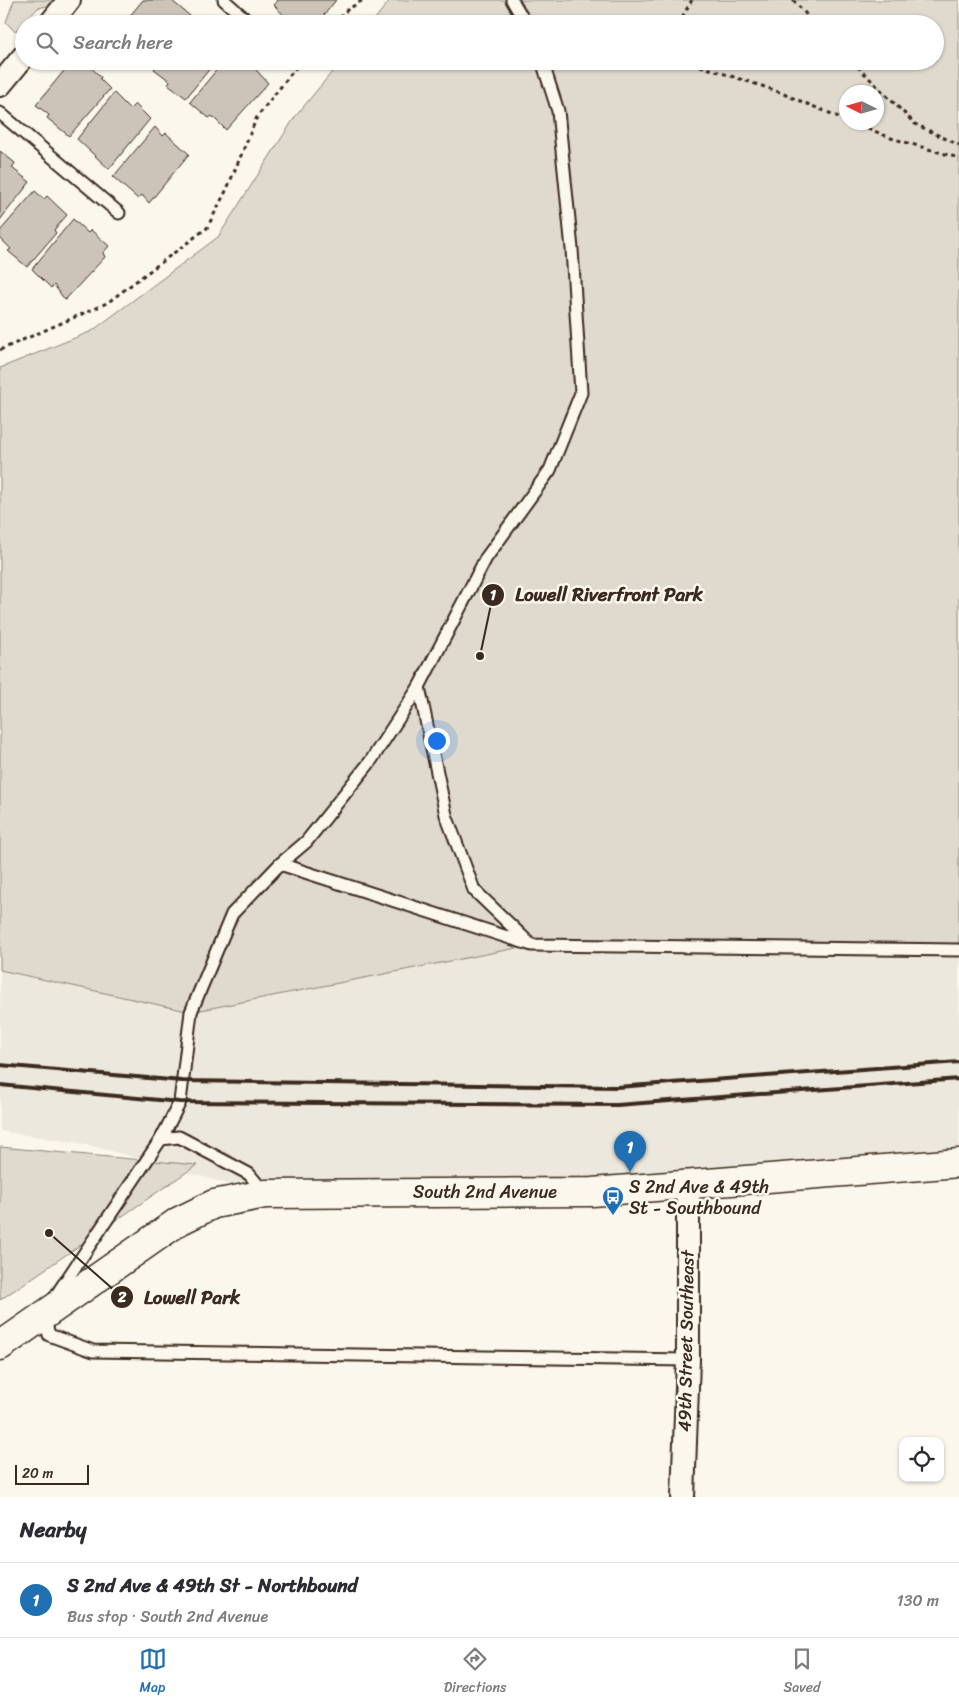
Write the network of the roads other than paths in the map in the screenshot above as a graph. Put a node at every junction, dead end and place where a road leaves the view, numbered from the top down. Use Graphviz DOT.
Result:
graph roads {
  1 [pos="69,0"];
  2 [pos="224,0"];
  3 [pos="512,0"];
  4 [pos="57,15"];
  5 [pos="241,15"];
  6 [pos="521,15"];
  7 [pos="15,66"];
  8 [pos="545,70"];
  9 [pos="0,84"];
  10 [pos="0,113"];
  11 [pos="119,213"];
  12 [pos="419,687"];
  13 [pos="280,864"];
  14 [pos="532,945"];
  15 [pos="959,950"];
  16 [pos="162,1139"];
  17 [pos="959,1163"];
  18 [pos="688,1185"];
  19 [pos="265,1194"];
  20 [pos="43,1315"];
  21 [pos="0,1346"];
  22 [pos="688,1360"];
  23 [pos="683,1497"];
  1 -- 4 [label="street"];
  2 -- 5 [label="lane"];
  3 -- 6 [label="lane"];
  7 -- 9 [label="street"];
  8 -- 12 [label="lane"];
  10 -- 11 [label="lane"];
  12 -- 13 [label="lane"];
  12 -- 14 [label="lane"];
  13 -- 14 [label="lane"];
  13 -- 16 [label="lane"];
  14 -- 15 [label="lane"];
  16 -- 19 [label="lane"];
  16 -- 20 [label="lane"];
  17 -- 18 [label="street, South 2nd Avenue"];
  18 -- 19 [label="street, South 2nd Avenue"];
  18 -- 22 [label="street, 49th Street Southeast"];
  19 -- 20 [label="street, South 2nd Avenue"];
  20 -- 21 [label="street, South 2nd Avenue"];
  20 -- 22 [label="lane"];
  22 -- 23 [label="street, 49th Street Southeast"];
}
